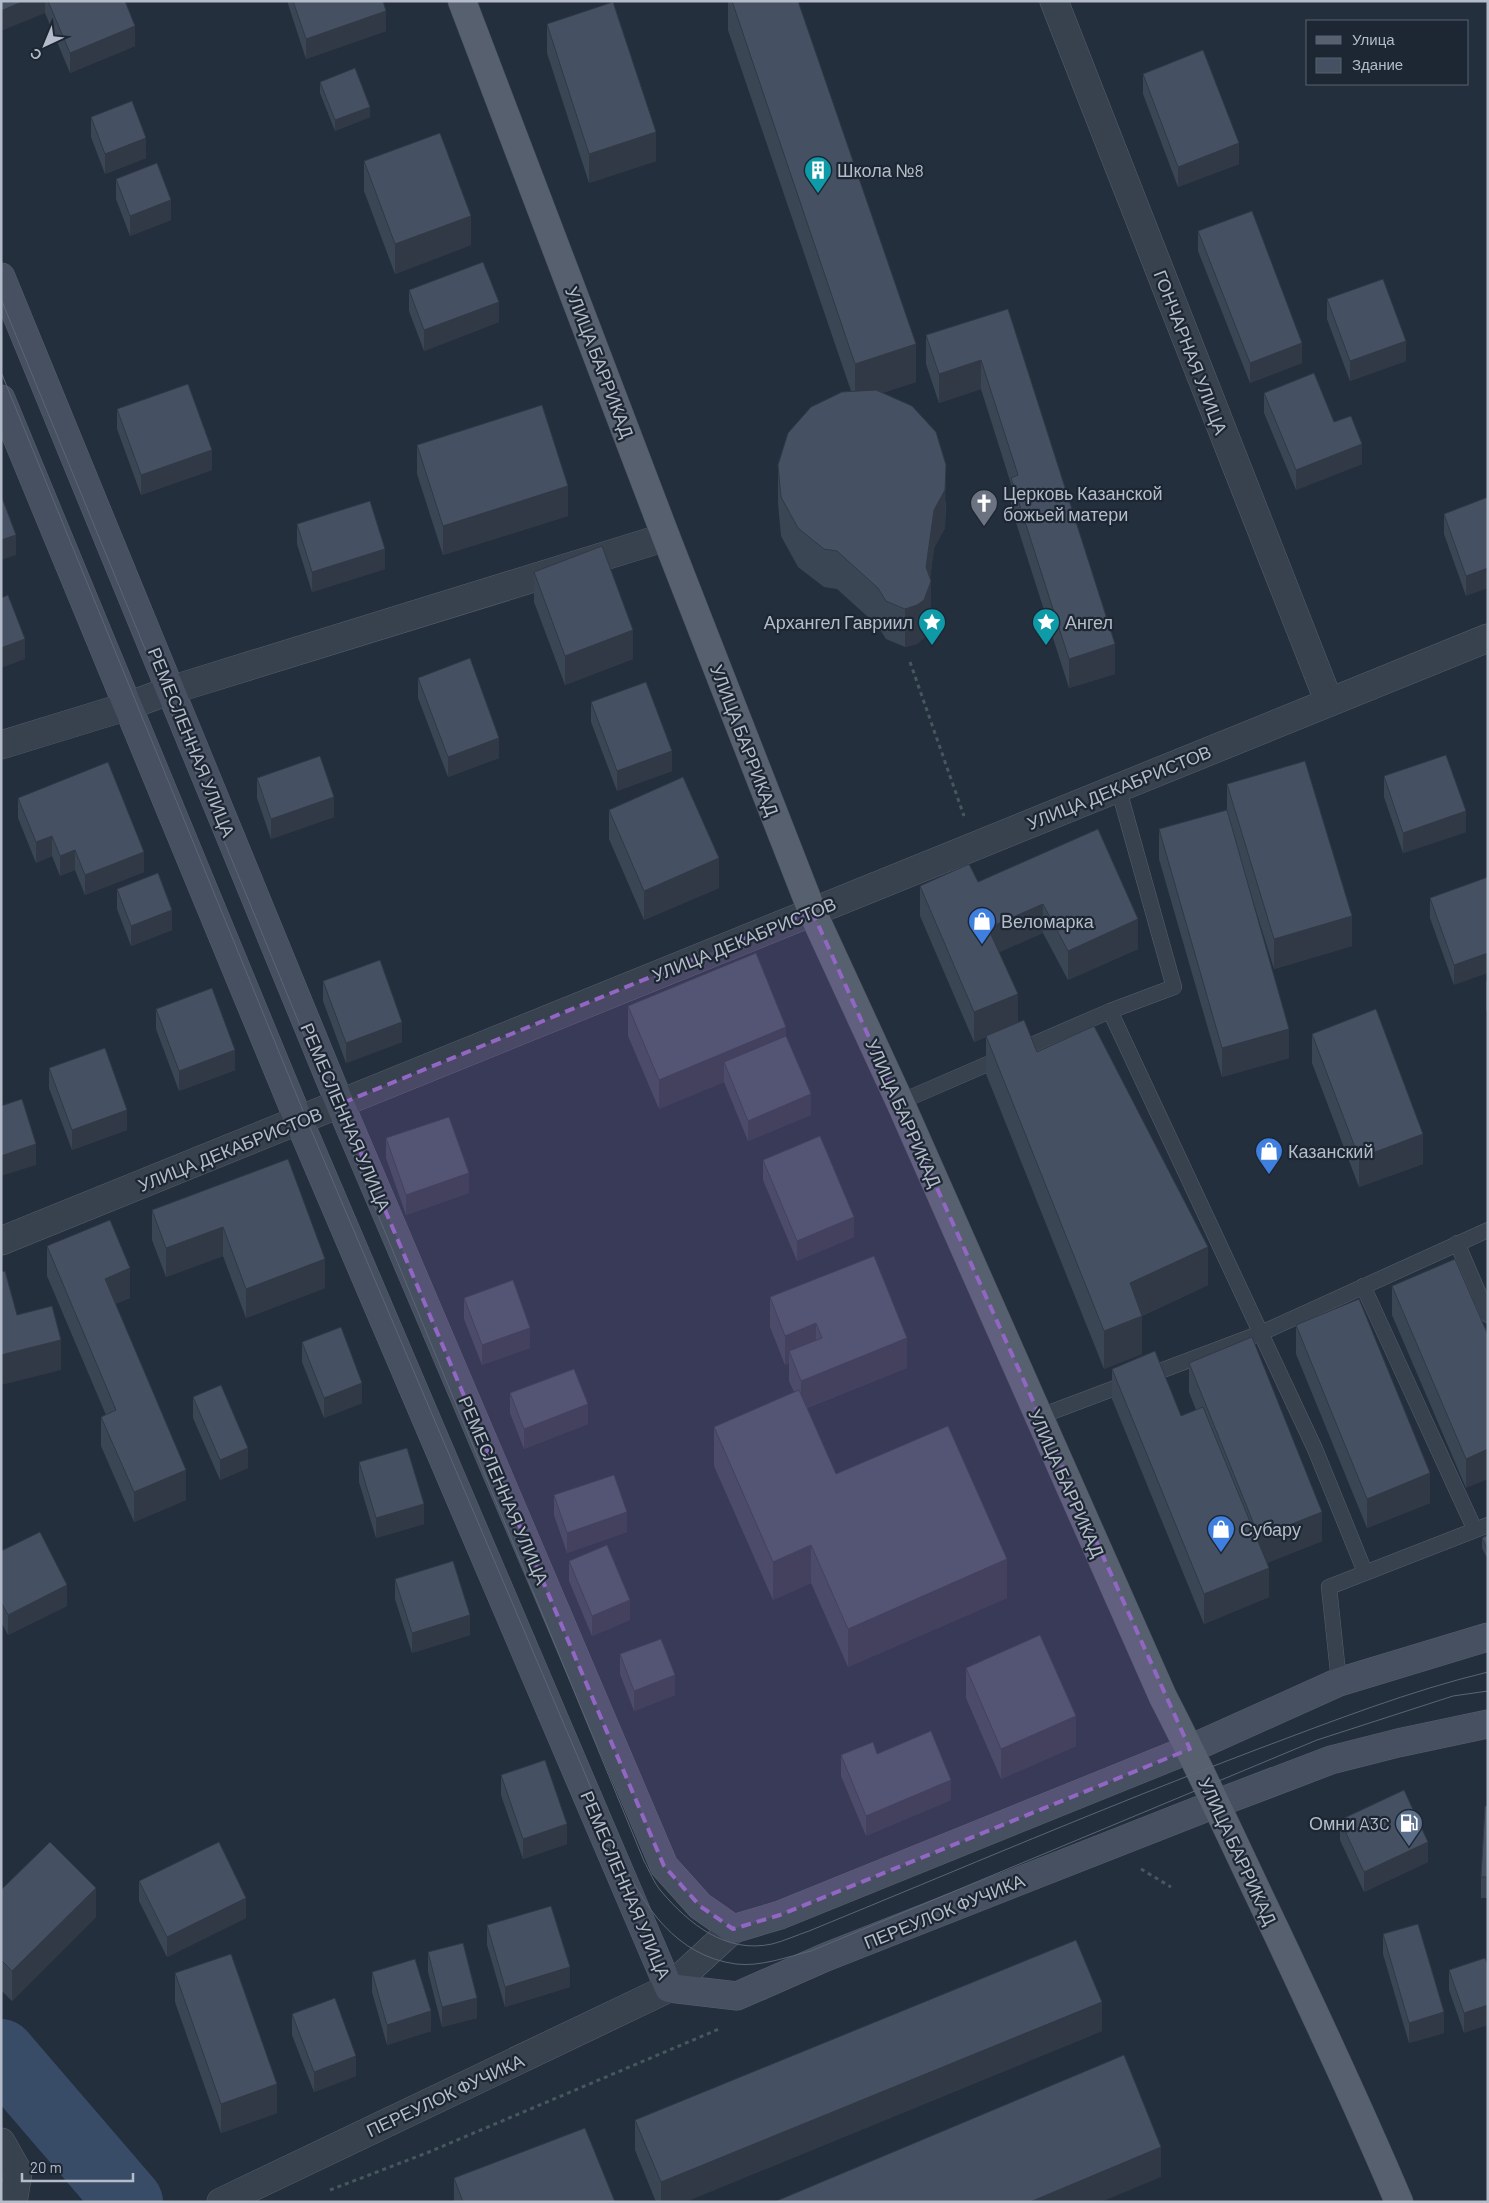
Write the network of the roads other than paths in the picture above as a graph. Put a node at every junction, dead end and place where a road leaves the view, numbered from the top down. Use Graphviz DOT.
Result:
graph roads {
  1 [pos="462,1"];
  2 [pos="1054,1"];
  3 [pos="1,276"];
  4 [pos="1,399"];
  5 [pos="666,537"];
  6 [pos="1488,638"];
  7 [pos="171,690"];
  8 [pos="1329,702"];
  9 [pos="128,706"];
  10 [pos="1,745"];
  11 [pos="1118,787"];
  12 [pos="812,911"];
  13 [pos="1110,1011"];
  14 [pos="900,1102"];
  15 [pos="340,1104"];
  16 [pos="299,1121"];
  17 [pos="1488,1230"];
  18 [pos="1,1241"];
  19 [pos="1457,1243"];
  20 [pos="1362,1286"];
  21 [pos="1488,1315"];
  22 [pos="1261,1332"];
  23 [pos="1038,1417"];
  24 [pos="1481,1528"];
  25 [pos="1365,1572"];
  26 [pos="1488,1637"];
  27 [pos="1339,1682"];
  28 [pos="1488,1724"];
  29 [pos="1190,1749"];
  30 [pos="1215,1804"];
  31 [pos="733,1929"];
  32 [pos="670,1988"];
  33 [pos="1,2142"];
  34 [pos="1393,2200"];
  35 [pos="14,2202"];
  36 [pos="221,2202"];
  1 -- 5 [label="main road, УЛИЦА БАРРИКАД"];
  2 -- 8 [label="street, ГОНЧАРНАЯ УЛИЦА"];
  3 -- 7 [label="street, РЕМЕСЛЕННАЯ УЛИЦА"];
  4 -- 9 [label="street, РЕМЕСЛЕННАЯ УЛИЦА"];
  5 -- 7 [label="street"];
  5 -- 12 [label="main road, УЛИЦА БАРРИКАД"];
  6 -- 8 [label="street, УЛИЦА ДЕКАБРИСТОВ"];
  7 -- 9 [label="street"];
  7 -- 15 [label="street, РЕМЕСЛЕННАЯ УЛИЦА"];
  8 -- 11 [label="street, УЛИЦА ДЕКАБРИСТОВ"];
  9 -- 10 [label="street"];
  9 -- 16 [label="street, РЕМЕСЛЕННАЯ УЛИЦА"];
  11 -- 12 [label="street, УЛИЦА ДЕКАБРИСТОВ"];
  11 -- 13 [label="lane"];
  12 -- 14 [label="main road, УЛИЦА БАРРИКАД"];
  12 -- 15 [label="street, УЛИЦА ДЕКАБРИСТОВ"];
  13 -- 14 [label="lane"];
  13 -- 22 [label="lane"];
  14 -- 23 [label="main road, УЛИЦА БАРРИКАД"];
  15 -- 16 [label="street, УЛИЦА ДЕКАБРИСТОВ"];
  15 -- 31 [label="street, РЕМЕСЛЕННАЯ УЛИЦА"];
  16 -- 18 [label="street, УЛИЦА ДЕКАБРИСТОВ"];
  16 -- 32 [label="street, РЕМЕСЛЕННАЯ УЛИЦА"];
  17 -- 19 [label="lane"];
  19 -- 20 [label="lane"];
  19 -- 21 [label="lane"];
  20 -- 22 [label="lane"];
  20 -- 24 [label="lane"];
  22 -- 23 [label="lane"];
  22 -- 25 [label="lane"];
  23 -- 29 [label="main road, УЛИЦА БАРРИКАД"];
  24 -- 25 [label="lane"];
  25 -- 27 [label="lane"];
  26 -- 27 [label="street, ПЕРЕУЛОК ФУЧИКА"];
  27 -- 29 [label="street, ПЕРЕУЛОК ФУЧИКА"];
  28 -- 30 [label="street, ПЕРЕУЛОК ФУЧИКА"];
  29 -- 30 [label="main road, УЛИЦА БАРРИКАД"];
  29 -- 31 [label="street, ПЕРЕУЛОК ФУЧИКА"];
  30 -- 32 [label="street, ПЕРЕУЛОК ФУЧИКА"];
  30 -- 34 [label="main road, УЛИЦА БАРРИКАД"];
  31 -- 32 [label="street, ПЕРЕУЛОК ФУЧИКА"];
  32 -- 36 [label="street, ПЕРЕУЛОК ФУЧИКА"];
  33 -- 35 [label="street"];
}
